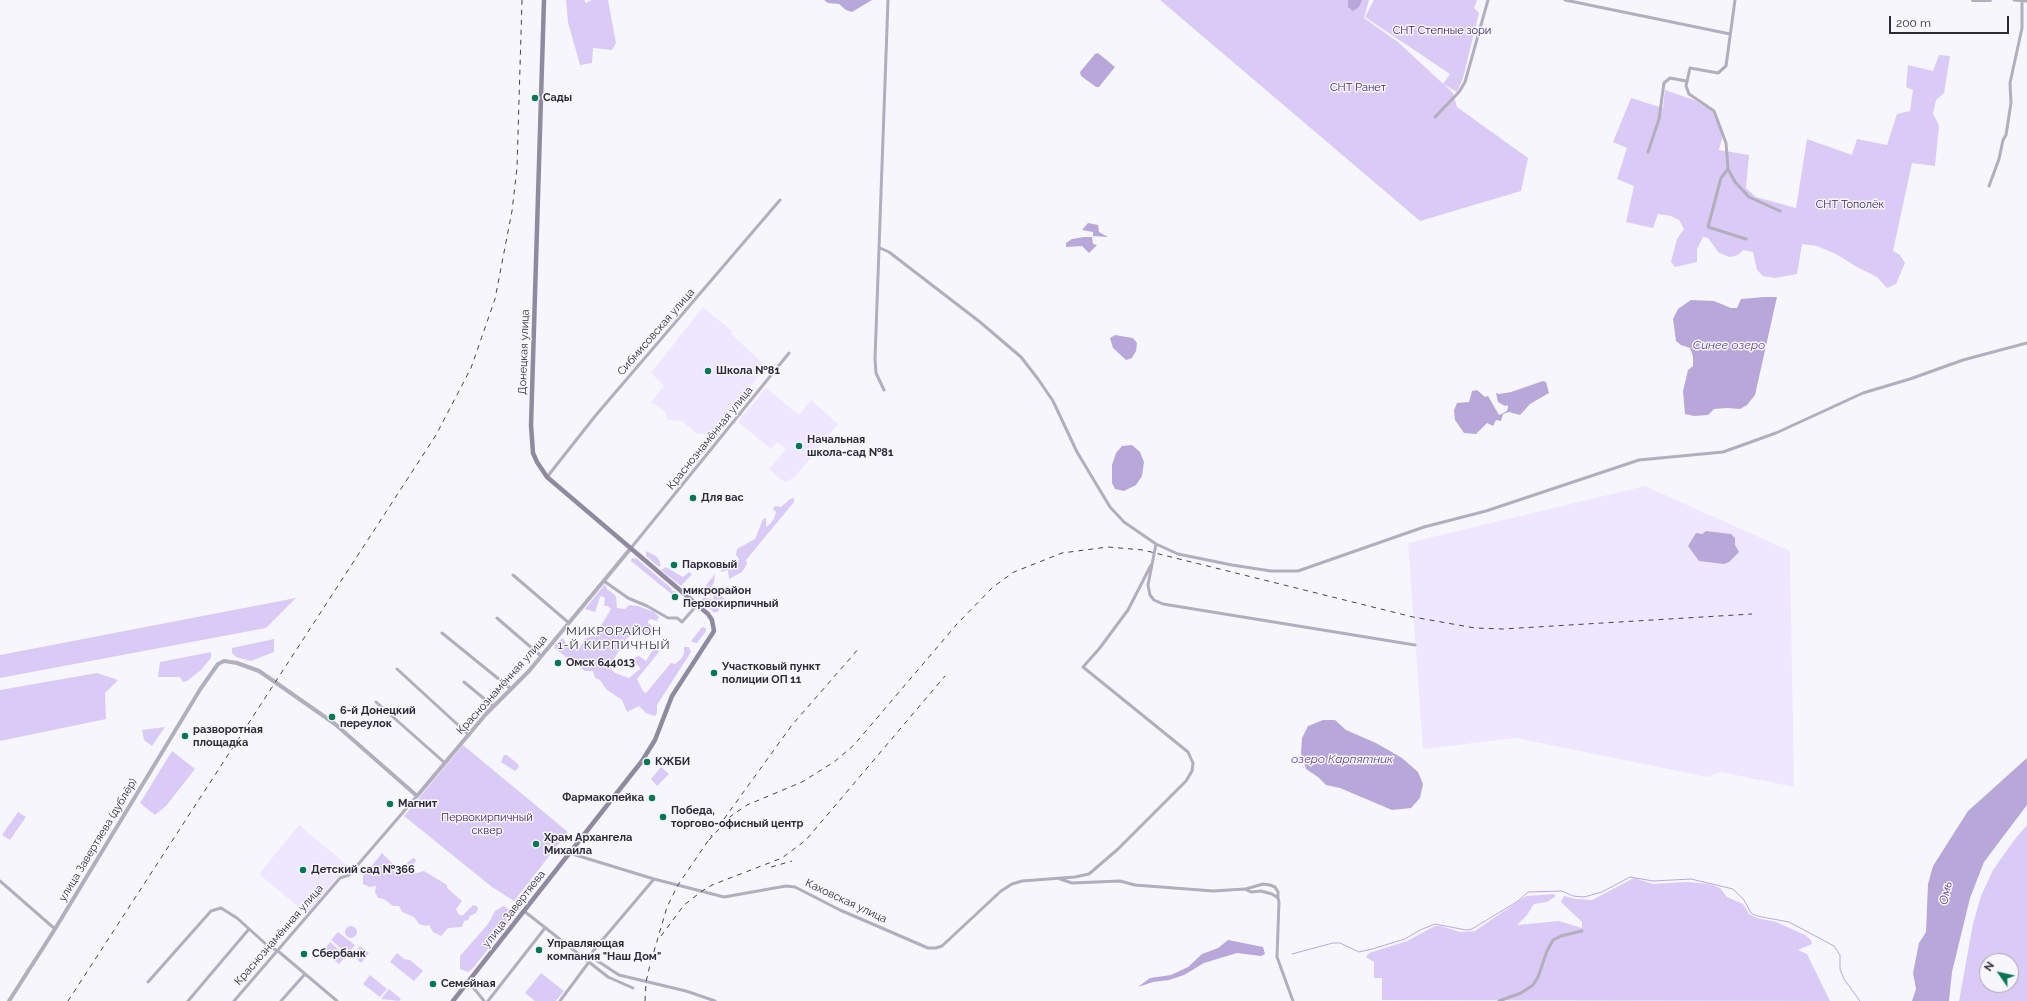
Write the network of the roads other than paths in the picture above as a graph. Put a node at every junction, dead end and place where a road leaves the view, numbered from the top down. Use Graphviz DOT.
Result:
graph roads {
  1 [pos="544,0"];
  2 [pos="888,0"];
  3 [pos="1488,0"];
  4 [pos="1565,0"];
  5 [pos="1735,0"];
  6 [pos="1973,0"];
  7 [pos="1990,0"];
  8 [pos="2014,0"];
  9 [pos="2022,1"];
  10 [pos="2027,1"];
  11 [pos="1730,34"];
  12 [pos="1686,81"];
  13 [pos="1435,117"];
  14 [pos="1648,152"];
  15 [pos="1728,169"];
  16 [pos="1989,186"];
  17 [pos="780,200"];
  18 [pos="1780,211"];
  19 [pos="1746,239"];
  20 [pos="880,248"];
  21 [pos="2027,344"];
  22 [pos="789,353"];
  23 [pos="884,390"];
  24 [pos="547,477"];
  25 [pos="1156,544"];
  26 [pos="631,548"];
  27 [pos="1151,565"];
  28 [pos="513,575"];
  29 [pos="604,581"];
  30 [pos="697,605"];
  31 [pos="497,618"];
  32 [pos="569,622"];
  33 [pos="714,625"];
  34 [pos="442,632"];
  35 [pos="1415,645"];
  36 [pos="541,656"];
  37 [pos="397,669"];
  38 [pos="464,682"];
  39 [pos="511,689"];
  40 [pos="376,702"];
  41 [pos="493,706"];
  42 [pos="469,735"];
  43 [pos="446,763"];
  44 [pos="417,796"];
  45 [pos="569,853"];
  46 [pos="654,879"];
  47 [pos="1057,879"];
  48 [pos="0,882"];
  49 [pos="1245,889"];
  50 [pos="1278,898"];
  51 [pos="524,910"];
  52 [pos="545,928"];
  53 [pos="55,929"];
  54 [pos="249,929"];
  55 [pos="1582,931"];
  56 [pos="278,951"];
  57 [pos="590,956"];
  58 [pos="589,962"];
  59 [pos="305,974"];
  60 [pos="148,982"];
  61 [pos="469,982"];
  62 [pos="633,988"];
  63 [pos="9,1001"];
  64 [pos="188,1001"];
  65 [pos="234,1001"];
  66 [pos="281,1001"];
  67 [pos="337,1001"];
  68 [pos="454,1001"];
  69 [pos="484,1001"];
  70 [pos="488,1001"];
  71 [pos="560,1001"];
  72 [pos="715,1001"];
  73 [pos="1293,1001"];
  74 [pos="1499,1001"];
  1 -- 24 [label="main road, Донецкая улица"];
  2 -- 20 [label="street"];
  3 -- 13 [label="street"];
  4 -- 11 [label="street"];
  5 -- 11 [label="street"];
  6 -- 7 [label="street"];
  8 -- 9 [label="street"];
  9 -- 10 [label="street"];
  9 -- 16 [label="street"];
  11 -- 12 [label="street"];
  12 -- 14 [label="street"];
  12 -- 15 [label="street"];
  15 -- 18 [label="street"];
  15 -- 19 [label="street"];
  17 -- 24 [label="street, Сибмисовская улица"];
  20 -- 23 [label="street"];
  20 -- 25 [label="street"];
  21 -- 25 [label="street"];
  22 -- 26 [label="street, Краснознамённая улица"];
  24 -- 26 [label="main road, Донецкая улица"];
  25 -- 27 [label="street"];
  26 -- 29 [label="street, Краснознамённая улица"];
  26 -- 30 [label="main road, Донецкая улица"];
  27 -- 35 [label="street"];
  27 -- 47 [label="street"];
  28 -- 32 [label="street"];
  29 -- 30 [label="street"];
  29 -- 32 [label="street, Краснознамённая улица"];
  30 -- 33 [label="main road, Донецкая улица"];
  31 -- 36 [label="street"];
  32 -- 36 [label="street, Краснознамённая улица"];
  33 -- 45 [label="main road, улица Завертяева"];
  34 -- 39 [label="street"];
  36 -- 39 [label="street, Краснознамённая улица"];
  37 -- 42 [label="street"];
  38 -- 41 [label="street"];
  39 -- 41 [label="street, Краснознамённая улица"];
  40 -- 43 [label="street"];
  41 -- 42 [label="street, Краснознамённая улица"];
  42 -- 43 [label="street, Краснознамённая улица"];
  43 -- 44 [label="street, Краснознамённая улица"];
  44 -- 53 [label="street, улица Завертяева (дублёр)"];
  44 -- 56 [label="street, Краснознамённая улица"];
  45 -- 46 [label="street, Каховская улица"];
  45 -- 51 [label="main road, улица Завертяева"];
  46 -- 47 [label="street, Каховская улица"];
  46 -- 57 [label="street"];
  47 -- 49 [label="street"];
  48 -- 53 [label="street"];
  49 -- 50 [label="street"];
  49 -- 50 [label="street"];
  50 -- 73 [label="street"];
  51 -- 52 [label="street"];
  51 -- 61 [label="main road, улица Завертяева"];
  52 -- 58 [label="street"];
  52 -- 70 [label="street"];
  53 -- 63 [label="street, улица Завертяева (дублёр)"];
  54 -- 56 [label="street"];
  54 -- 60 [label="street"];
  54 -- 64 [label="street"];
  55 -- 74 [label="street"];
  56 -- 59 [label="street"];
  56 -- 65 [label="street, Краснознамённая улица"];
  57 -- 58 [label="street"];
  57 -- 72 [label="street"];
  58 -- 62 [label="street"];
  58 -- 71 [label="street"];
  59 -- 66 [label="street"];
  59 -- 67 [label="street"];
  61 -- 68 [label="main road, улица Завертяева"];
  61 -- 69 [label="street"];
}
